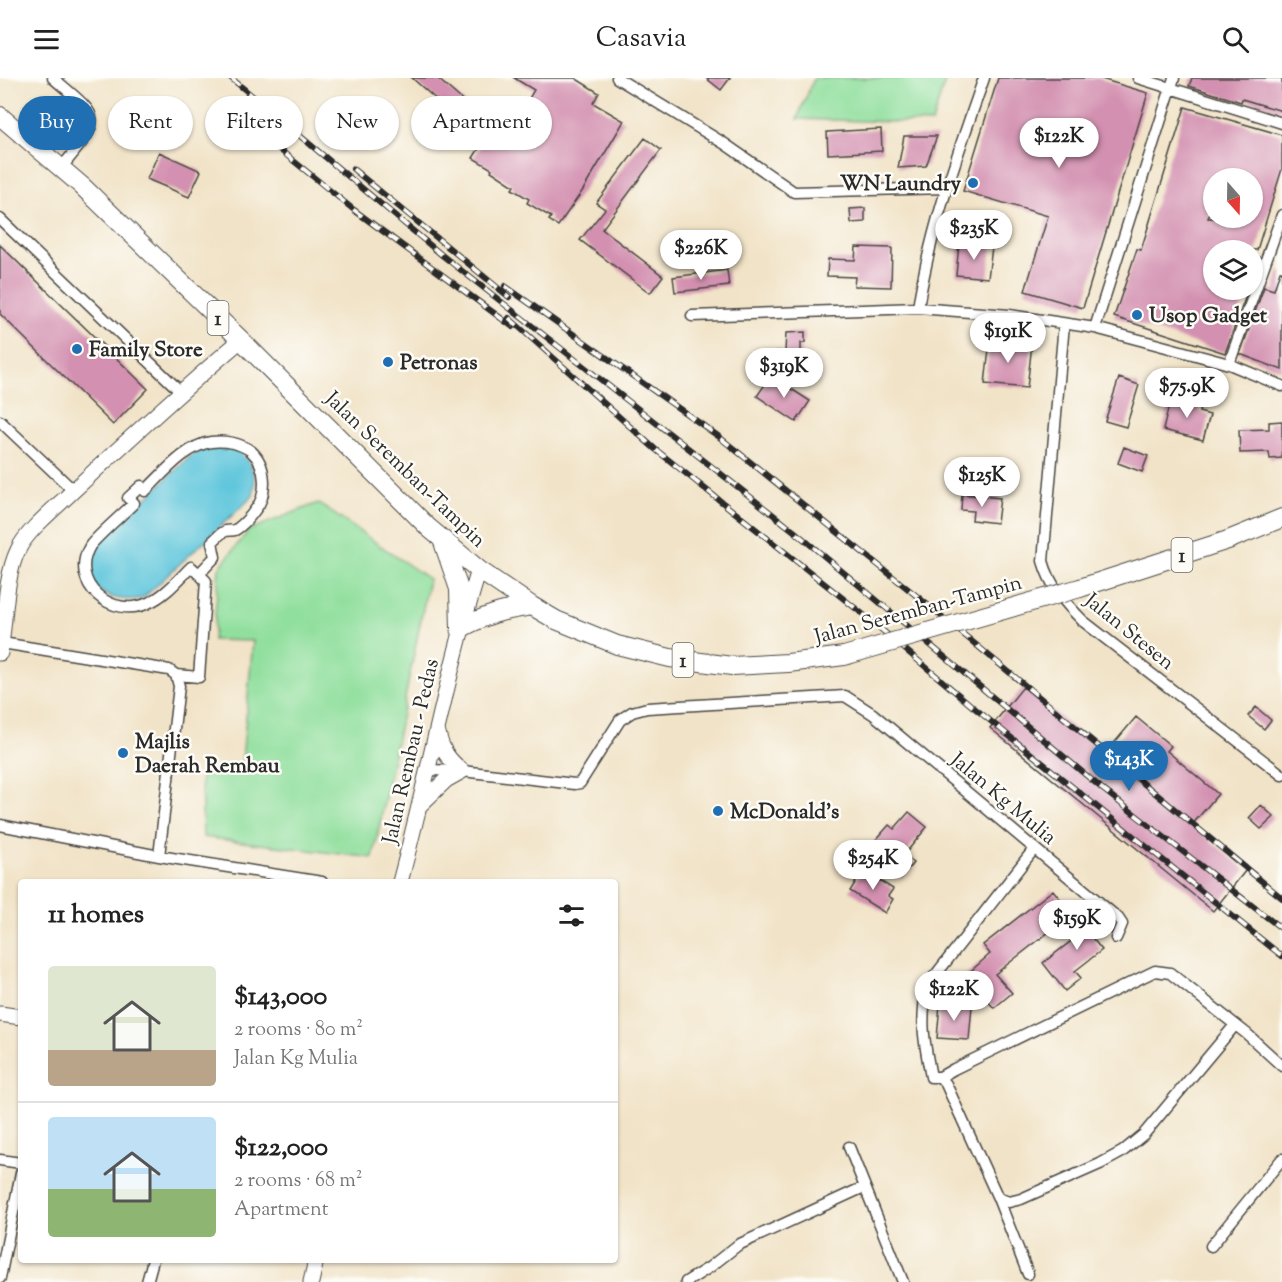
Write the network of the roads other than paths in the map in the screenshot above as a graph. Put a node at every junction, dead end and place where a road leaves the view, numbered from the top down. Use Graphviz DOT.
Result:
graph roads {
  1 [pos="53,78"];
  2 [pos="617,78"];
  3 [pos="984,78"];
  4 [pos="1138,78"];
  5 [pos="1172,83"];
  6 [pos="0,116"];
  7 [pos="1282,123"];
  8 [pos="62,167"];
  9 [pos="945,188"];
  10 [pos="1282,217"];
  11 [pos="0,219"];
  12 [pos="918,308"];
  13 [pos="692,316"];
  14 [pos="1064,324"];
  15 [pos="1095,328"];
  16 [pos="241,340"];
  17 [pos="1229,364"];
  18 [pos="1282,386"];
  19 [pos="180,391"];
  20 [pos="0,421"];
  21 [pos="74,491"];
  22 [pos="1282,518"];
  23 [pos="443,540"];
  24 [pos="479,570"];
  25 [pos="199,574"];
  26 [pos="532,606"];
  27 [pos="460,629"];
  28 [pos="1,639"];
  29 [pos="176,675"];
  30 [pos="437,727"];
  31 [pos="428,770"];
  32 [pos="462,771"];
  33 [pos="1282,775"];
  34 [pos="421,804"];
  35 [pos="0,825"];
  36 [pos="1034,849"];
  37 [pos="159,856"];
  38 [pos="303,879"];
  39 [pos="401,879"];
  40 [pos="1116,938"];
  41 [pos="0,1014"];
  42 [pos="18,1017"];
  43 [pos="1235,1025"];
  44 [pos="1282,1066"];
  45 [pos="940,1077"];
  46 [pos="849,1148"];
  47 [pos="1282,1159"];
  48 [pos="0,1160"];
  49 [pos="18,1163"];
  50 [pos="864,1187"];
  51 [pos="18,1188"];
  52 [pos="998,1198"];
  53 [pos="1211,1246"];
  54 [pos="152,1263"];
  55 [pos="315,1263"];
  56 [pos="1028,1274"];
  57 [pos="0,1278"];
  58 [pos="147,1282"];
  59 [pos="311,1282"];
  60 [pos="686,1282"];
  61 [pos="903,1282"];
  1 -- 8 [label="street"];
  2 -- 9 [label="street"];
  3 -- 9 [label="street"];
  4 -- 5 [label="street"];
  5 -- 7 [label="street"];
  5 -- 15 [label="street"];
  6 -- 8 [label="highway, Jalan Seremban-Tampin / 1"];
  8 -- 16 [label="highway, Jalan Seremban-Tampin / 1"];
  9 -- 12 [label="street"];
  10 -- 17 [label="street"];
  11 -- 19 [label="street"];
  12 -- 13 [label="street"];
  12 -- 14 [label="street"];
  14 -- 15 [label="street"];
  14 -- 33 [label="street, Jalan Stesen"];
  15 -- 17 [label="street"];
  16 -- 19 [label="main road"];
  16 -- 23 [label="highway, Jalan Seremban-Tampin / 1"];
  17 -- 18 [label="street"];
  19 -- 21 [label="main road"];
  20 -- 21 [label="street"];
  21 -- 28 [label="main road"];
  22 -- 26 [label="highway, Jalan Seremban-Tampin / 1, bridge"];
  23 -- 24 [label="highway, Jalan Seremban-Tampin / 1"];
  23 -- 27 [label="highway"];
  24 -- 26 [label="highway, Jalan Seremban-Tampin / 1"];
  24 -- 27 [label="main road, Jalan Rembau - Pedas"];
  25 -- 25 [label="street"];
  25 -- 29 [label="street"];
  26 -- 27 [label="highway"];
  27 -- 30 [label="main road, Jalan Rembau - Pedas"];
  28 -- 29 [label="street"];
  29 -- 37 [label="street"];
  30 -- 31 [label="main road, Jalan Rembau - Pedas"];
  30 -- 32 [label="main road"];
  31 -- 32 [label="street"];
  31 -- 34 [label="main road, Jalan Rembau - Pedas"];
  32 -- 34 [label="main road"];
  32 -- 36 [label="street, Jalan Kg Mulia"];
  34 -- 39 [label="main road, Jalan Rembau - Pedas"];
  35 -- 37 [label="street"];
  36 -- 40 [label="street, Jalan Kg Mulia"];
  36 -- 45 [label="street"];
  37 -- 38 [label="street"];
  41 -- 42 [label="main road"];
  43 -- 44 [label="street"];
  43 -- 45 [label="street"];
  43 -- 52 [label="street"];
  45 -- 52 [label="street"];
  46 -- 50 [label="street"];
  47 -- 53 [label="street"];
  48 -- 49 [label="street"];
  50 -- 60 [label="street"];
  50 -- 61 [label="street"];
  51 -- 57 [label="street"];
  52 -- 56 [label="street"];
  54 -- 58 [label="street"];
  55 -- 59 [label="main road"];
}
